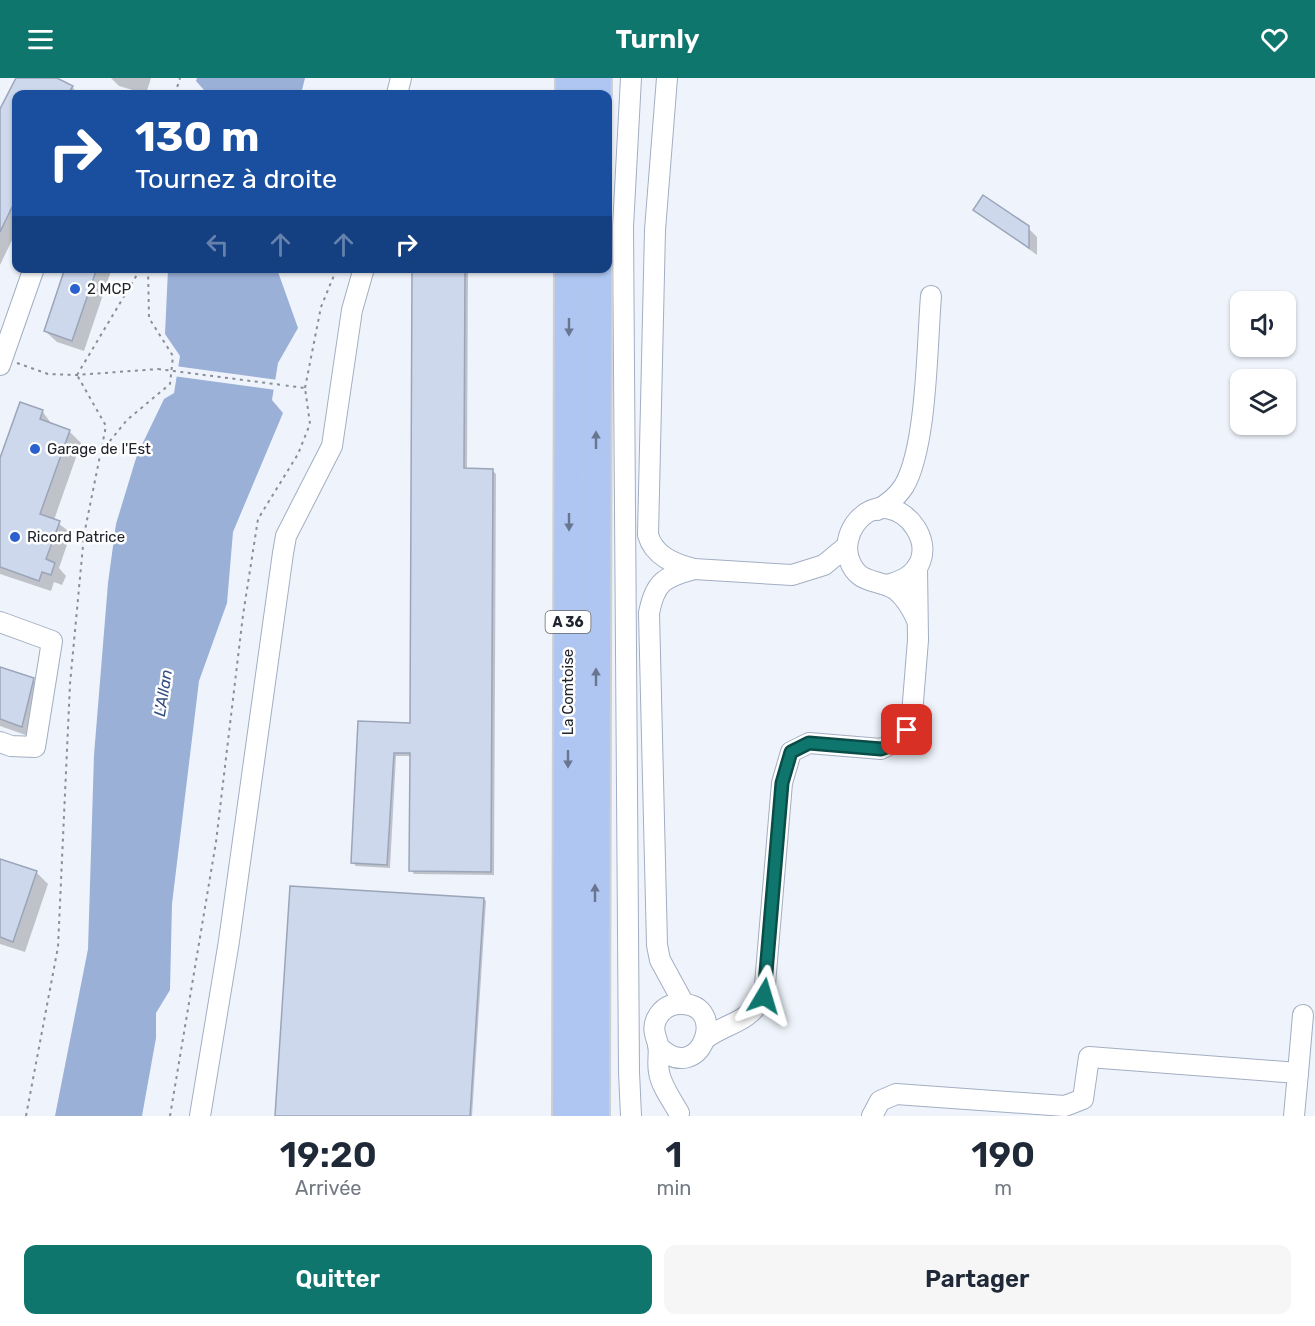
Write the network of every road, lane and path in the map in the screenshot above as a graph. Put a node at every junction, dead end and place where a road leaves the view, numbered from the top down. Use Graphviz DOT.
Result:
graph roads {
  1 [pos="631,78"];
  2 [pos="667,78"];
  3 [pos="32,273"];
  4 [pos="138,273"];
  5 [pos="148,273"];
  6 [pos="335,273"];
  7 [pos="363,273"];
  8 [pos="569,273"];
  9 [pos="597,273"];
  10 [pos="931,296"];
  11 [pos="1,362"];
  12 [pos="77,375"];
  13 [pos="305,388"];
  14 [pos="103,449"];
  15 [pos="914,462"];
  16 [pos="876,510"];
  17 [pos="911,520"];
  18 [pos="847,546"];
  19 [pos="917,567"];
  20 [pos="694,569"];
  21 [pos="854,570"];
  22 [pos="792,575"];
  23 [pos="886,585"];
  24 [pos="918,621"];
  25 [pos="0,622"];
  26 [pos="0,742"];
  27 [pos="595,946"];
  28 [pos="660,960"];
  29 [pos="767,980"];
  30 [pos="567,1007"];
  31 [pos="692,1008"];
  32 [pos="660,1013"];
  33 [pos="1307,1021"];
  34 [pos="706,1038"];
  35 [pos="658,1046"];
  36 [pos="689,1056"];
  37 [pos="1298,1073"];
  38 [pos="876,1109"];
  39 [pos="681,1114"];
  40 [pos="26,1116"];
  41 [pos="170,1116"];
  42 [pos="200,1116"];
  43 [pos="558,1116"];
  44 [pos="567,1116"];
  45 [pos="595,1116"];
  46 [pos="602,1116"];
  47 [pos="632,1116"];
  48 [pos="866,1116"];
  49 [pos="1294,1116"];
  1 -- 47 [label="street"];
  2 -- 20 [label="street"];
  3 -- 11 [label="street"];
  4 -- 12 [label="path"];
  5 -- 14 [label="path"];
  6 -- 13 [label="path"];
  7 -- 42 [label="street"];
  8 -- 30 [label="highway, La Comtoise / A 36, one-way"];
  27 -- 9 [label="highway, La Comtoise / A 36, one-way"];
  10 -- 15 [label="street"];
  11 -- 12 [label="path"];
  12 -- 13 [label="path, bridge"];
  12 -- 14 [label="path"];
  13 -- 41 [label="path"];
  14 -- 40 [label="path"];
  15 -- 16 [label="street"];
  15 -- 17 [label="street"];
  16 -- 17 [label="street"];
  16 -- 18 [label="street"];
  17 -- 19 [label="street"];
  18 -- 21 [label="street"];
  18 -- 22 [label="street"];
  19 -- 23 [label="street"];
  19 -- 24 [label="street"];
  20 -- 22 [label="street"];
  20 -- 28 [label="street"];
  21 -- 22 [label="street"];
  21 -- 23 [label="street"];
  23 -- 24 [label="street"];
  24 -- 29 [label="street"];
  25 -- 26 [label="street"];
  27 -- 45 [label="highway, La Comtoise / A 36"];
  27 -- 46 [label="highway"];
  28 -- 31 [label="street"];
  28 -- 32 [label="street"];
  29 -- 31 [label="street"];
  29 -- 34 [label="street"];
  30 -- 43 [label="highway"];
  30 -- 44 [label="highway, La Comtoise / A 36"];
  31 -- 32 [label="street"];
  31 -- 34 [label="street"];
  32 -- 35 [label="street"];
  33 -- 37 [label="street"];
  34 -- 36 [label="street"];
  35 -- 36 [label="street"];
  35 -- 39 [label="street"];
  36 -- 39 [label="street"];
  37 -- 38 [label="street"];
  37 -- 49 [label="street"];
  38 -- 48 [label="street"];
}
